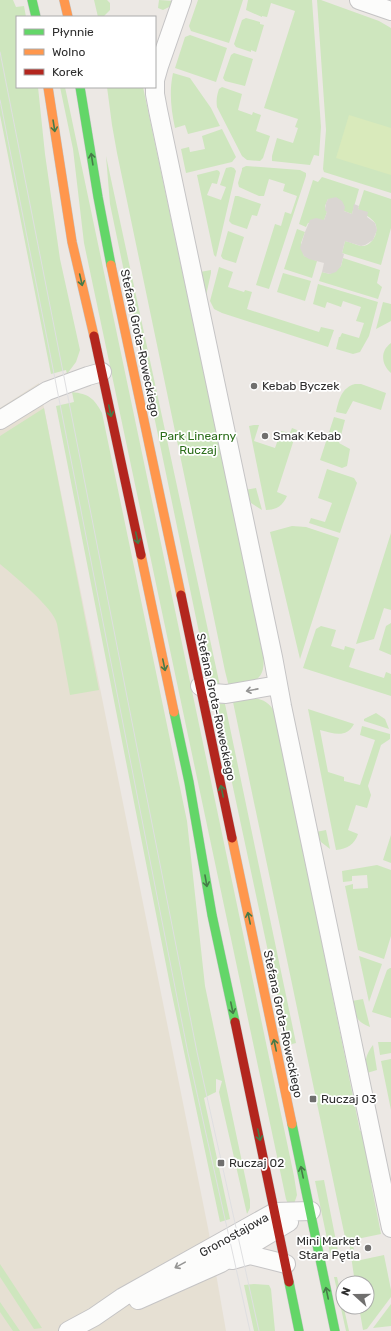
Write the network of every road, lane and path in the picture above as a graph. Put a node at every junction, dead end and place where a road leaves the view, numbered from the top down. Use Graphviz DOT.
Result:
graph roads {
  1 [pos="32,0"];
  2 [pos="64,0"];
  3 [pos="182,0"];
  4 [pos="360,0"];
  5 [pos="391,10"];
  6 [pos="36,16"];
  7 [pos="68,16"];
  8 [pos="156,76"];
  9 [pos="48,88"];
  10 [pos="80,88"];
  11 [pos="155,88"];
  12 [pos="102,372"];
  13 [pos="0,420"];
  14 [pos="278,684"];
  15 [pos="200,686"];
  16 [pos="311,1211"];
  17 [pos="277,1220"];
  18 [pos="391,1228"];
  19 [pos="221,1263"];
  20 [pos="286,1264"];
  21 [pos="94,1317"];
  22 [pos="68,1331"];
  23 [pos="299,1331"];
  24 [pos="335,1331"];
  1 -- 6 [label="main road"];
  2 -- 7 [label="main road"];
  3 -- 8 [label="street"];
  4 -- 5 [label="street"];
  9 -- 12 [label="main road, one-way"];
  15 -- 10 [label="main road, Stefana Grota-Roweckiego, one-way"];
  11 -- 14 [label="street"];
  12 -- 13 [label="street"];
  12 -- 17 [label="main road, one-way"];
  14 -- 15 [label="street, one-way"];
  14 -- 18 [label="street"];
  16 -- 15 [label="main road, Stefana Grota-Roweckiego, one-way"];
  16 -- 17 [label="street, Gronostajowa"];
  24 -- 16 [label="main road, Stefana Grota-Roweckiego, one-way"];
  17 -- 19 [label="street, Gronostajowa"];
  17 -- 20 [label="main road"];
  17 -- 21 [label="street, Gronostajowa, one-way"];
  19 -- 20 [label="street, Gronostajowa"];
  19 -- 21 [label="street, Gronostajowa"];
  20 -- 23 [label="main road"];
  21 -- 22 [label="street, Gronostajowa"];
}
